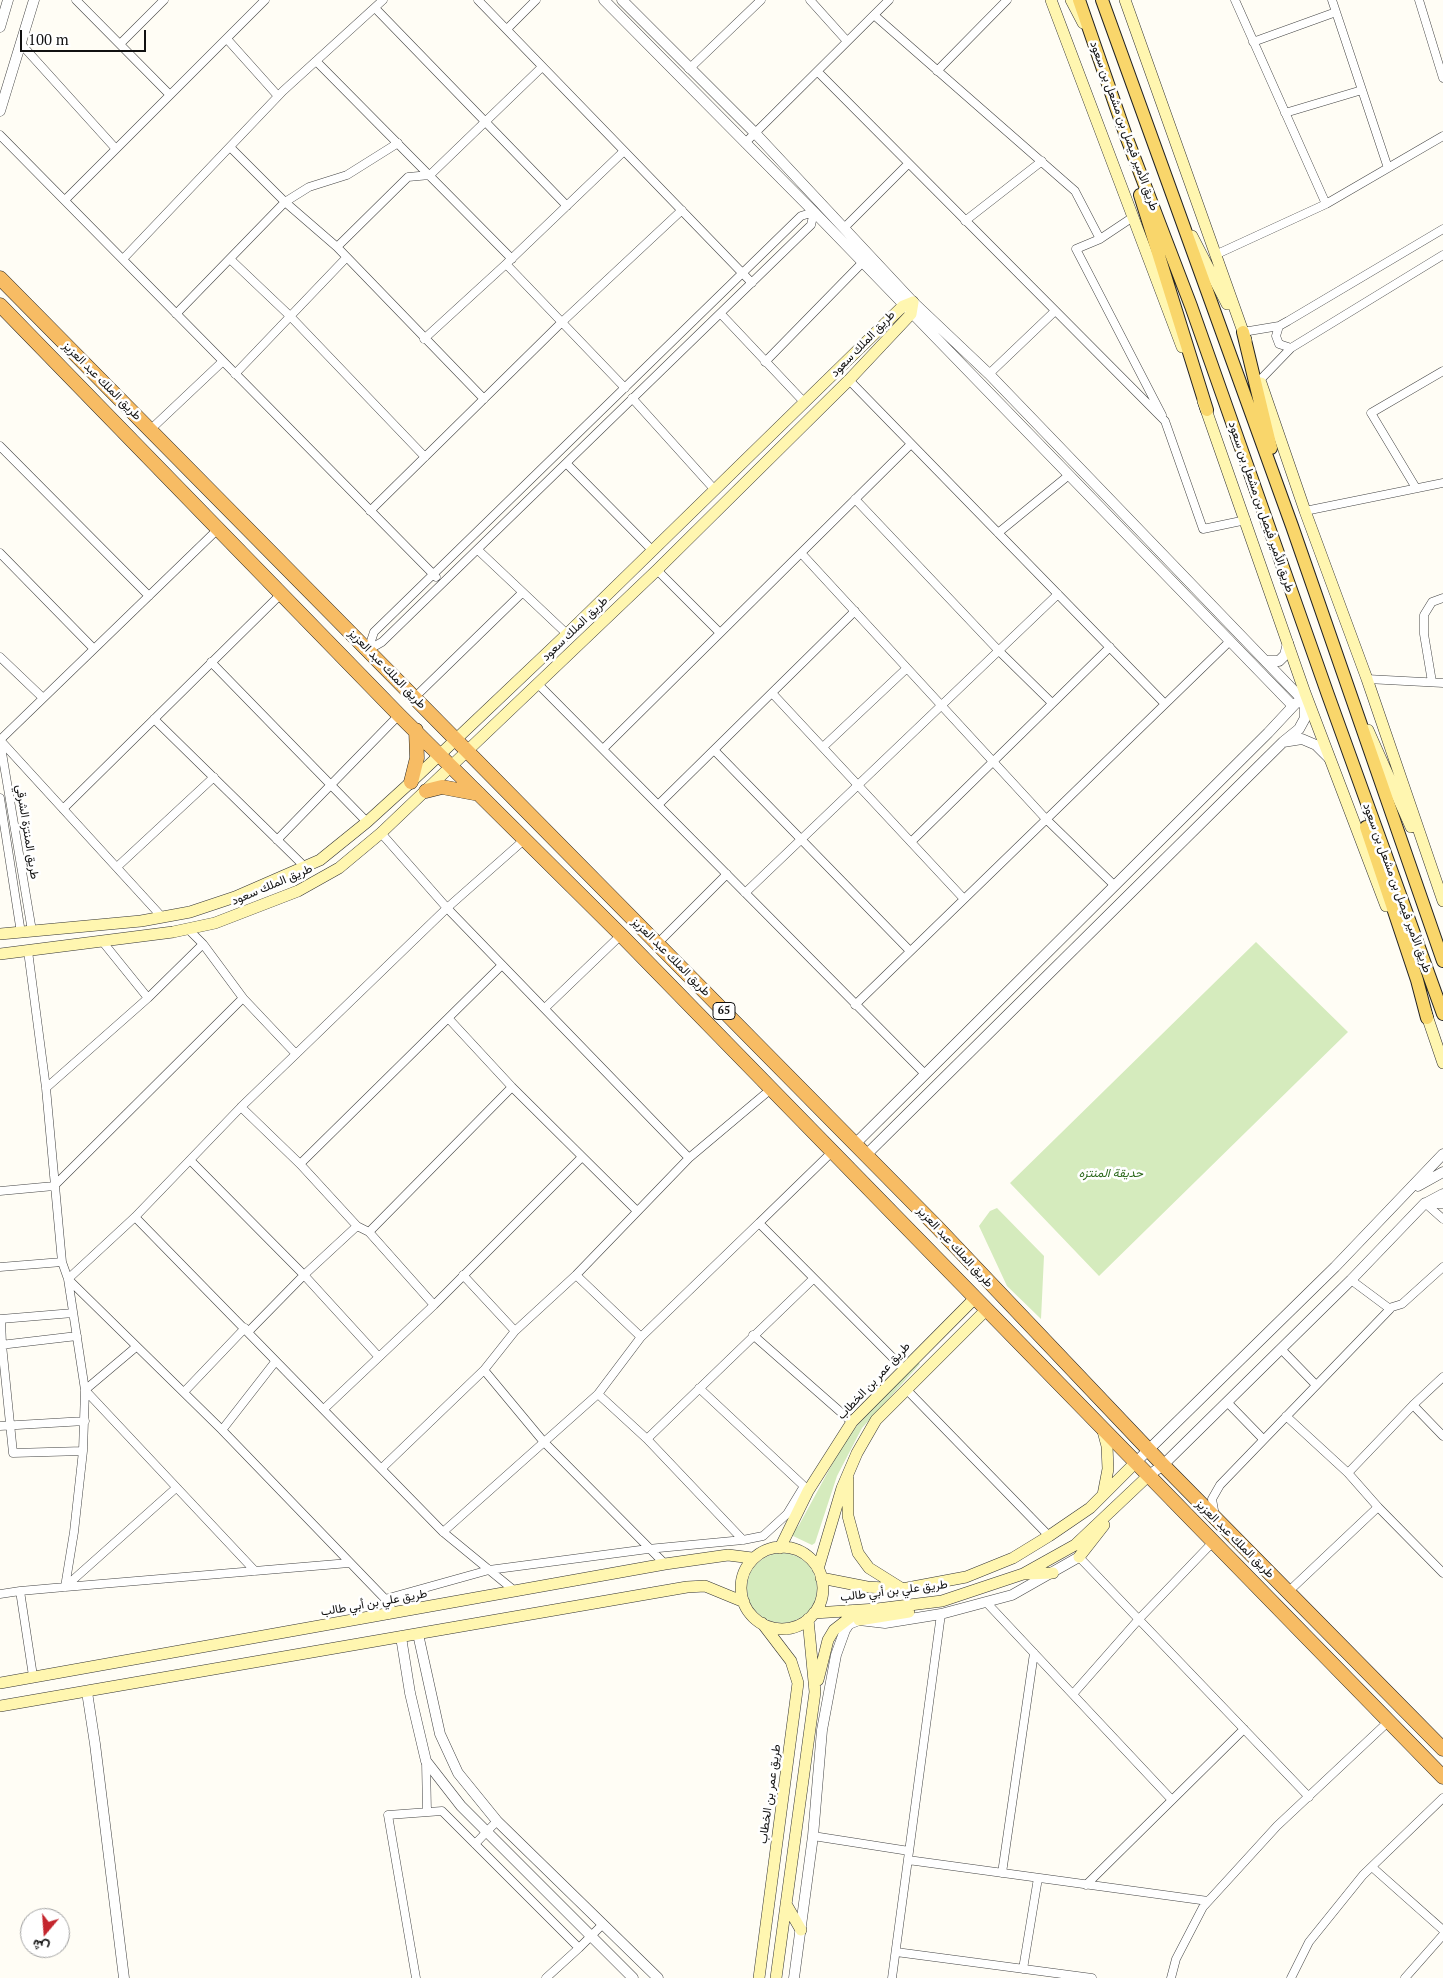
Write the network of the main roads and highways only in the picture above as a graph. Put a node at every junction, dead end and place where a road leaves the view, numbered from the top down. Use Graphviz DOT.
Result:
graph roads {
  1 [pos="1051,0"];
  2 [pos="1071,0"];
  3 [pos="1079,0"];
  4 [pos="1102,0"];
  5 [pos="1125,0"];
  6 [pos="1097,51"];
  7 [pos="1126,136"];
  8 [pos="1162,167"];
  9 [pos="0,278"];
  10 [pos="0,306"];
  11 [pos="1243,332"];
  12 [pos="1207,410"];
  13 [pos="1292,526"];
  14 [pos="1347,685"];
  15 [pos="1328,695"];
  16 [pos="416,730"];
  17 [pos="455,738"];
  18 [pos="468,751"];
  19 [pos="439,753"];
  20 [pos="452,766"];
  21 [pos="411,782"];
  22 [pos="426,790"];
  23 [pos="480,794"];
  24 [pos="1432,871"];
  25 [pos="1443,901"];
  26 [pos="0,934"];
  27 [pos="0,954"];
  28 [pos="1443,961"];
  29 [pos="1443,1014"];
  30 [pos="1427,1018"];
  31 [pos="1443,1063"];
  32 [pos="975,1298"];
  33 [pos="986,1310"];
  34 [pos="1103,1430"];
  35 [pos="1135,1463"];
  36 [pos="848,1473"];
  37 [pos="1148,1476"];
  38 [pos="1102,1495"];
  39 [pos="1118,1506"];
  40 [pos="780,1548"];
  41 [pos="1079,1557"];
  42 [pos="752,1558"];
  43 [pos="820,1574"];
  44 [pos="1023,1574"];
  45 [pos="1053,1574"];
  46 [pos="902,1589"];
  47 [pos="942,1601"];
  48 [pos="744,1602"];
  49 [pos="878,1609"];
  50 [pos="811,1616"];
  51 [pos="859,1620"];
  52 [pos="762,1623"];
  53 [pos="0,1683"];
  54 [pos="815,1692"];
  55 [pos="0,1706"];
  56 [pos="1443,1749"];
  57 [pos="1443,1776"];
  58 [pos="786,1904"];
  59 [pos="801,1930"];
  60 [pos="759,1978"];
  61 [pos="776,1978"];
  1 -- 12 [label="main road"];
  2 -- 6 [label="main road"];
  3 -- 6 [label="main road, طريق الأمير فيصل بن مشعل بن سعود"];
  4 -- 8 [label="main road, طريق الأمير فيصل بن مشعل بن سعود"];
  5 -- 11 [label="main road"];
  6 -- 7 [label="main road, طريق الأمير فيصل بن مشعل بن سعود"];
  7 -- 12 [label="main road"];
  7 -- 15 [label="main road, طريق الأمير فيصل بن مشعل بن سعود"];
  8 -- 11 [label="main road"];
  8 -- 13 [label="main road, طريق الأمير فيصل بن مشعل بن سعود"];
  9 -- 17 [label="highway, طريق الملك عبد العزيز / 65"];
  10 -- 16 [label="highway, طريق الملك عبد العزيز / 65"];
  11 -- 13 [label="main road"];
  11 -- 24 [label="main road"];
  12 -- 30 [label="main road"];
  13 -- 14 [label="main road, طريق الأمير فيصل بن مشعل بن سعود"];
  14 -- 24 [label="main road"];
  14 -- 28 [label="main road, طريق الأمير فيصل بن مشعل بن سعود"];
  15 -- 29 [label="main road, طريق الأمير فيصل بن مشعل بن سعود"];
  15 -- 30 [label="main road"];
  16 -- 19 [label="highway, طريق الملك عبد العزيز / 65"];
  16 -- 21 [label="highway"];
  17 -- 18 [label="highway, طريق الملك عبد العزيز / 65"];
  17 -- 18 [label="main road, طريق الملك سعود"];
  17 -- 19 [label="main road, طريق الملك سعود"];
  18 -- 20 [label="main road, طريق الملك سعود"];
  18 -- 56 [label="highway, طريق الملك عبد العزيز / 65"];
  19 -- 20 [label="highway, طريق الملك عبد العزيز / 65"];
  19 -- 21 [label="main road, طريق الملك سعود"];
  20 -- 22 [label="main road, طريق الملك سعود"];
  20 -- 23 [label="highway, طريق الملك عبد العزيز / 65"];
  21 -- 26 [label="main road, طريق الملك سعود"];
  22 -- 23 [label="highway"];
  22 -- 27 [label="main road, طريق الملك سعود"];
  23 -- 32 [label="highway, طريق الملك عبد العزيز / 65"];
  24 -- 25 [label="main road"];
  30 -- 31 [label="main road"];
  32 -- 33 [label="highway, طريق الملك عبد العزيز / 65"];
  32 -- 40 [label="main road, طريق عمر بن الخطاب"];
  33 -- 34 [label="highway, طريق الملك عبد العزيز / 65"];
  33 -- 36 [label="main road"];
  34 -- 35 [label="highway, طريق الملك عبد العزيز / 65"];
  34 -- 38 [label="main road"];
  35 -- 37 [label="highway, طريق الملك عبد العزيز / 65"];
  35 -- 38 [label="main road, طريق علي بن أبي طالب"];
  36 -- 43 [label="main road"];
  36 -- 46 [label="main road"];
  37 -- 39 [label="main road, طريق علي بن أبي طالب"];
  37 -- 57 [label="highway, طريق الملك عبد العزيز / 65"];
  38 -- 46 [label="main road, طريق علي بن أبي طالب"];
  39 -- 41 [label="main road"];
  39 -- 44 [label="main road, طريق علي بن أبي طالب"];
  40 -- 42 [label="main road"];
  40 -- 43 [label="main road"];
  42 -- 48 [label="main road"];
  42 -- 53 [label="main road, طريق علي بن أبي طالب"];
  43 -- 46 [label="main road, طريق علي بن أبي طالب"];
  43 -- 50 [label="main road"];
  44 -- 45 [label="main road"];
  44 -- 47 [label="main road, طريق علي بن أبي طالب"];
  47 -- 49 [label="main road, طريق علي بن أبي طالب"];
  47 -- 51 [label="main road"];
  48 -- 52 [label="main road"];
  48 -- 55 [label="main road"];
  49 -- 50 [label="main road, طريق علي بن أبي طالب"];
  49 -- 54 [label="main road"];
  50 -- 52 [label="main road"];
  50 -- 54 [label="main road"];
  52 -- 60 [label="main road, طريق عمر بن الخطاب"];
  54 -- 58 [label="main road"];
  58 -- 59 [label="main road"];
  58 -- 61 [label="main road"];
}
